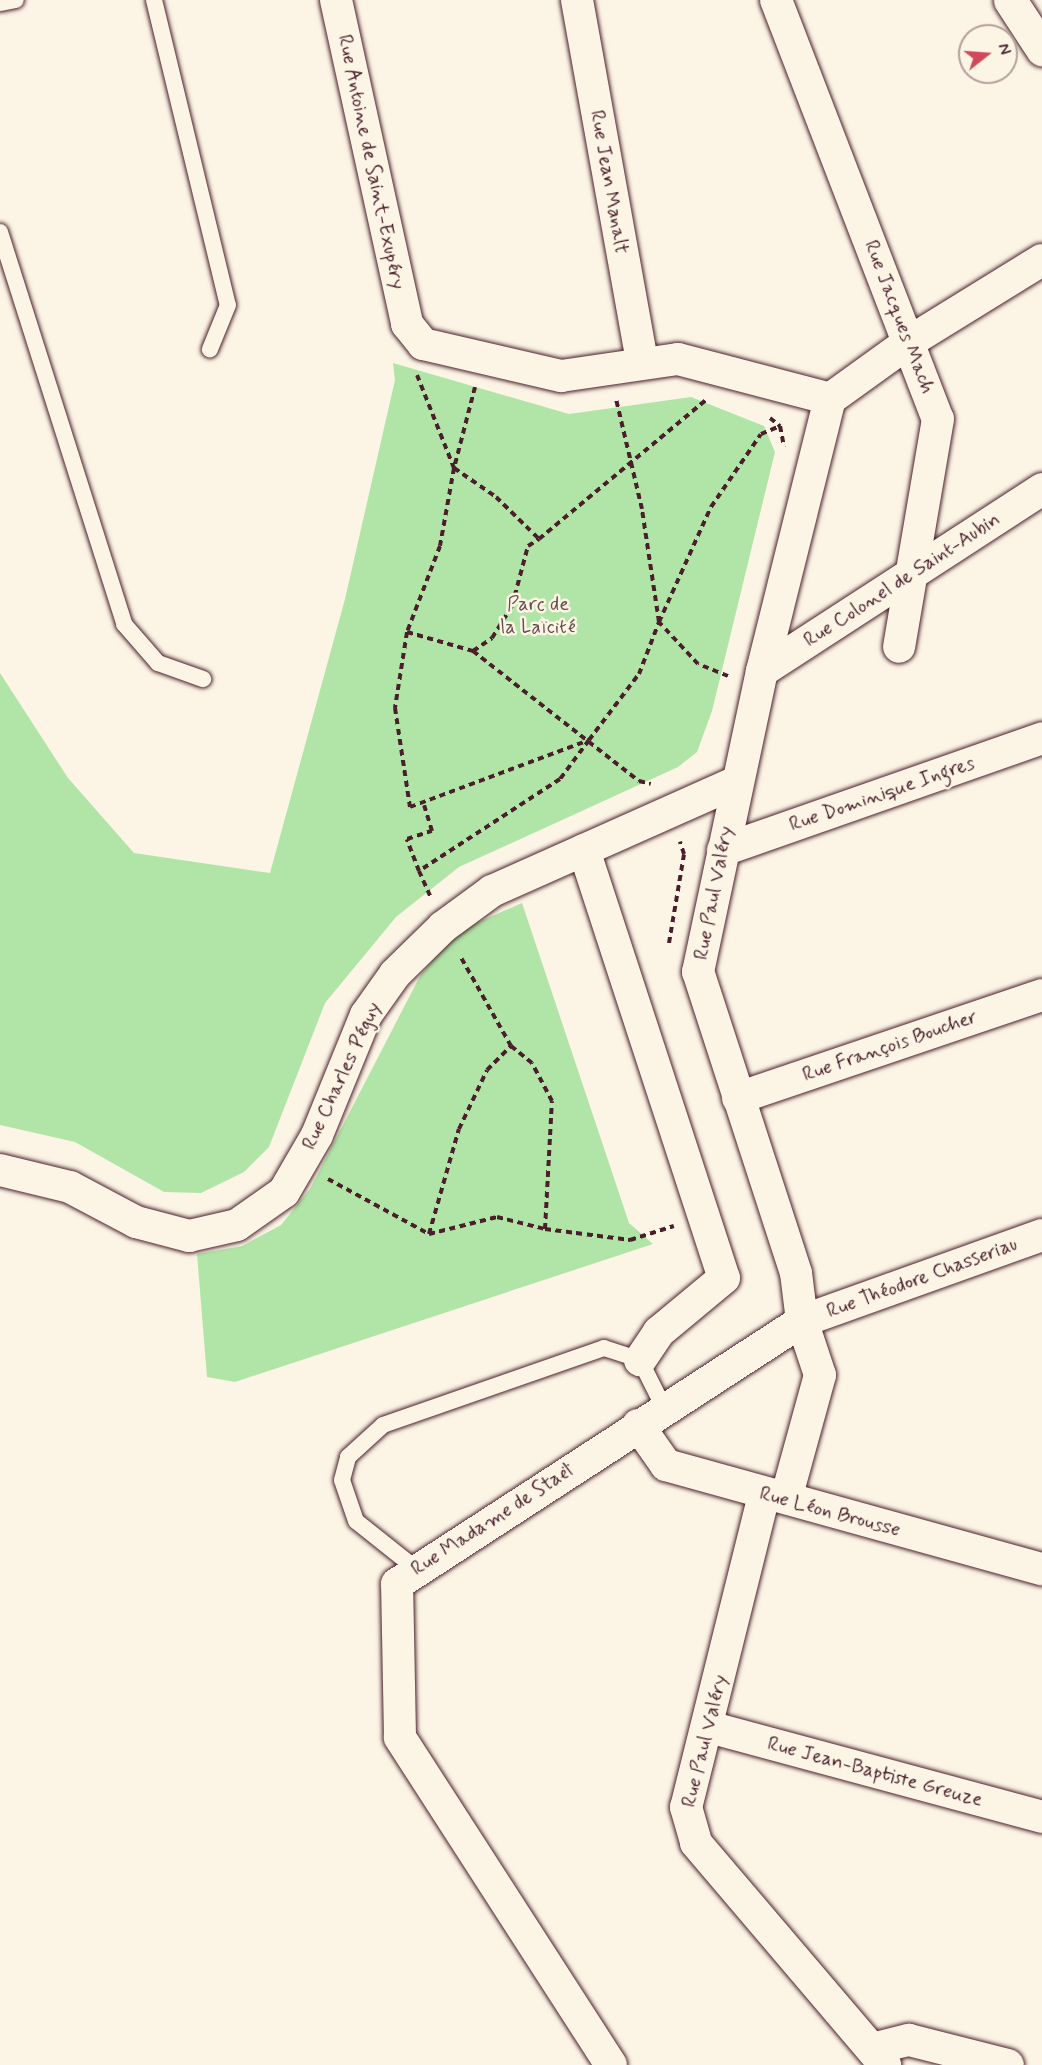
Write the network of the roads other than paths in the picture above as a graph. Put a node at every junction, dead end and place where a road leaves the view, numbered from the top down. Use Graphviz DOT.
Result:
graph roads {
  1 [pos="16,0"];
  2 [pos="154,0"];
  3 [pos="336,0"];
  4 [pos="577,0"];
  5 [pos="776,0"];
  6 [pos="1010,0"];
  7 [pos="1,2"];
  8 [pos="1042,49"];
  9 [pos="0,232"];
  10 [pos="1042,260"];
  11 [pos="909,342"];
  12 [pos="210,349"];
  13 [pos="642,363"];
  14 [pos="830,399"];
  15 [pos="1042,489"];
  16 [pos="915,568"];
  17 [pos="899,647"];
  18 [pos="762,671"];
  19 [pos="203,679"];
  20 [pos="1042,738"];
  21 [pos="736,782"];
  22 [pos="584,850"];
  23 [pos="723,850"];
  24 [pos="1042,995"];
  25 [pos="738,1098"];
  26 [pos="0,1170"];
  27 [pos="1042,1236"];
  28 [pos="802,1321"];
  29 [pos="640,1360"];
  30 [pos="664,1408"];
  31 [pos="639,1425"];
  32 [pos="777,1490"];
  33 [pos="415,1568"];
  34 [pos="1042,1569"];
  35 [pos="709,1727"];
  36 [pos="1042,1817"];
  37 [pos="878,2057"];
  38 [pos="611,2065"];
  39 [pos="1008,2065"];
  1 -- 7 [label="lane"];
  2 -- 12 [label="lane"];
  3 -- 13 [label="street, Rue Antoine de Saint-Exupéry"];
  4 -- 13 [label="street, Rue Jean Manalt"];
  5 -- 11 [label="street, Rue Jacques Mach"];
  6 -- 8 [label="street"];
  9 -- 19 [label="lane"];
  10 -- 11 [label="street"];
  11 -- 14 [label="street"];
  11 -- 16 [label="street, Rue Jacques Mach"];
  13 -- 14 [label="street"];
  14 -- 18 [label="street, Rue Paul Valéry"];
  15 -- 16 [label="street, Rue Colonel de Saint-Aubin"];
  16 -- 17 [label="street, Rue Jacques Mach"];
  16 -- 18 [label="street, Rue Colonel de Saint-Aubin"];
  18 -- 21 [label="street, Rue Paul Valéry"];
  20 -- 23 [label="street, Rue Dominique Ingres"];
  21 -- 22 [label="street, Rue Charles Péguy"];
  21 -- 23 [label="street, Rue Paul Valéry"];
  22 -- 26 [label="street, Rue Charles Péguy"];
  22 -- 29 [label="street"];
  23 -- 25 [label="street, Rue Paul Valéry"];
  24 -- 25 [label="street, Rue François Boucher"];
  25 -- 28 [label="street, Rue Paul Valéry"];
  27 -- 28 [label="street, Rue Théodore Chasseriau"];
  28 -- 30 [label="street, Rue Madame de Staël"];
  28 -- 32 [label="street, Rue Paul Valéry"];
  29 -- 30 [label="lane"];
  29 -- 33 [label="lane"];
  30 -- 31 [label="street, Rue Madame de Staël"];
  31 -- 32 [label="street, Rue Léon Brousse"];
  31 -- 33 [label="street, Rue Madame de Staël"];
  32 -- 34 [label="street, Rue Léon Brousse"];
  32 -- 35 [label="street, Rue Paul Valéry"];
  33 -- 38 [label="street, Rue Madame de Staël"];
  35 -- 36 [label="street, Rue Jean-Baptiste Greuze"];
  35 -- 37 [label="street, Rue Paul Valéry"];
  37 -- 39 [label="street"];
}
